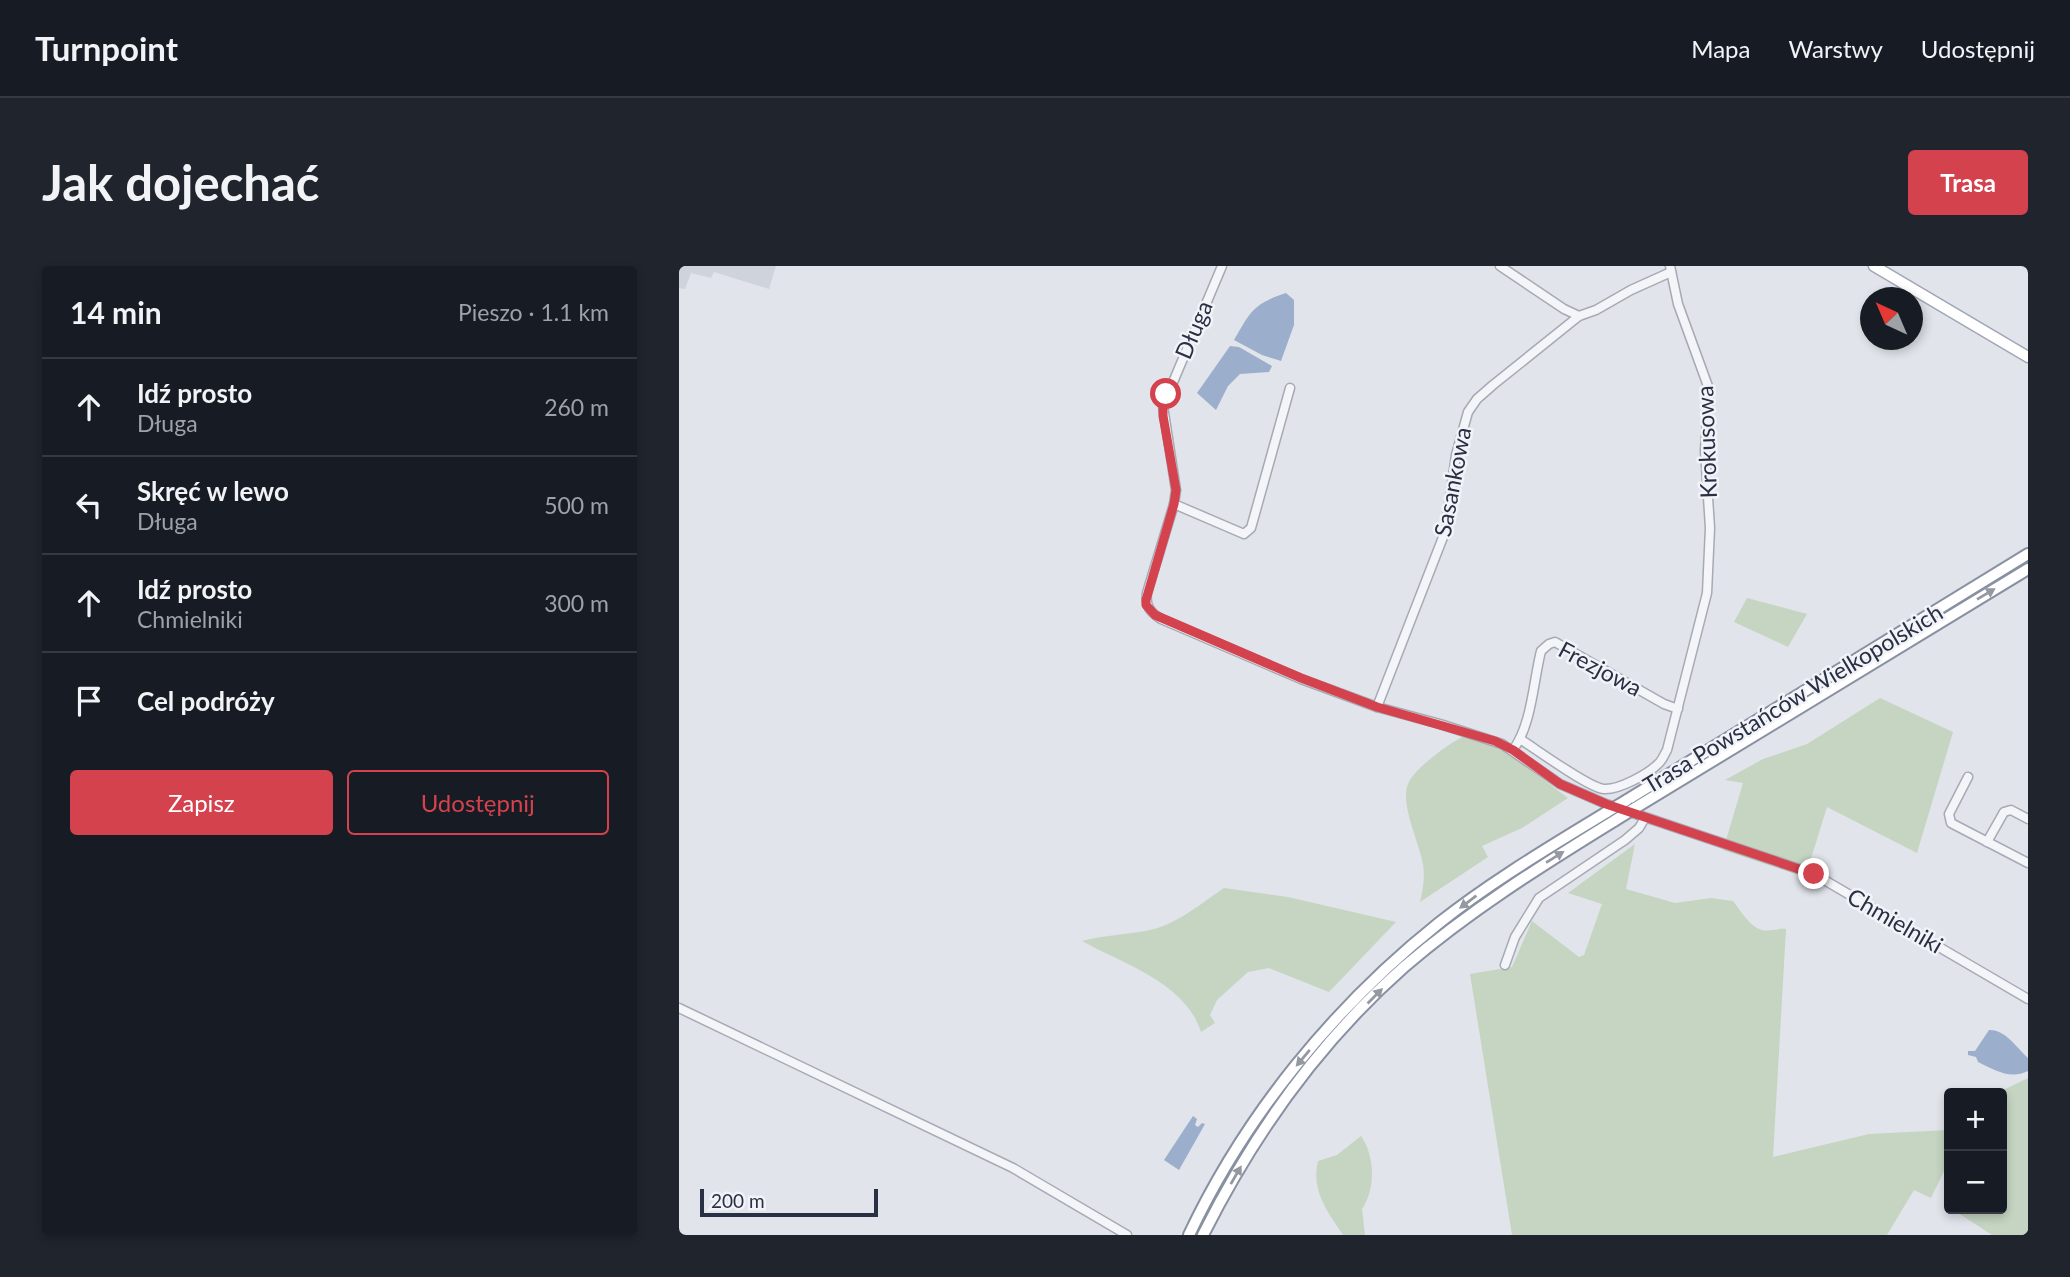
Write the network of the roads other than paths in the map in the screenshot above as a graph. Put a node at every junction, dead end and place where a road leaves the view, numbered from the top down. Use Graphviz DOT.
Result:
graph roads {
  1 [pos="1222,266"];
  2 [pos="1500,266"];
  3 [pos="1874,266"];
  4 [pos="1671,269"];
  5 [pos="1579,316"];
  6 [pos="2028,357"];
  7 [pos="1290,388"];
  8 [pos="1174,504"];
  9 [pos="2028,554"];
  10 [pos="2028,569"];
  11 [pos="1377,707"];
  12 [pos="1678,709"];
  13 [pos="1520,739"];
  14 [pos="1513,750"];
  15 [pos="1968,777"];
  16 [pos="1560,784"];
  17 [pos="1631,804"];
  18 [pos="1611,816"];
  19 [pos="1645,818"];
  20 [pos="2028,819"];
  21 [pos="1987,842"];
  22 [pos="2028,863"];
  23 [pos="1505,965"];
  24 [pos="2028,999"];
  25 [pos="679,1008"];
  26 [pos="1127,1235"];
  27 [pos="1189,1235"];
  28 [pos="1203,1235"];
  1 -- 8 [label="street, Długa"];
  2 -- 5 [label="street"];
  3 -- 6 [label="main road"];
  4 -- 5 [label="street, Sasankowa"];
  4 -- 12 [label="street, Krokusowa"];
  5 -- 11 [label="street, Sasankowa"];
  7 -- 8 [label="street"];
  8 -- 11 [label="street, Długa"];
  9 -- 17 [label="highway, Trasa Powstańców Wielkopolskich"];
  17 -- 10 [label="highway, Trasa Powstańców Wielkopolskich, one-way"];
  11 -- 14 [label="street, Długa"];
  12 -- 13 [label="street, Krokusowa"];
  12 -- 13 [label="street, Frezjowa"];
  13 -- 14 [label="street, Frezjowa"];
  14 -- 16 [label="street, Długa"];
  15 -- 21 [label="street"];
  16 -- 19 [label="street, Chmielniki"];
  17 -- 18 [label="highway, Trasa Powstańców Wielkopolskich, bridge"];
  18 -- 27 [label="highway, Trasa Powstańców Wielkopolskich, one-way"];
  28 -- 18 [label="highway, Trasa Powstańców Wielkopolskich, one-way"];
  19 -- 23 [label="street"];
  19 -- 24 [label="street, Chmielniki"];
  20 -- 21 [label="street"];
  21 -- 22 [label="street"];
  25 -- 26 [label="street"];
}
